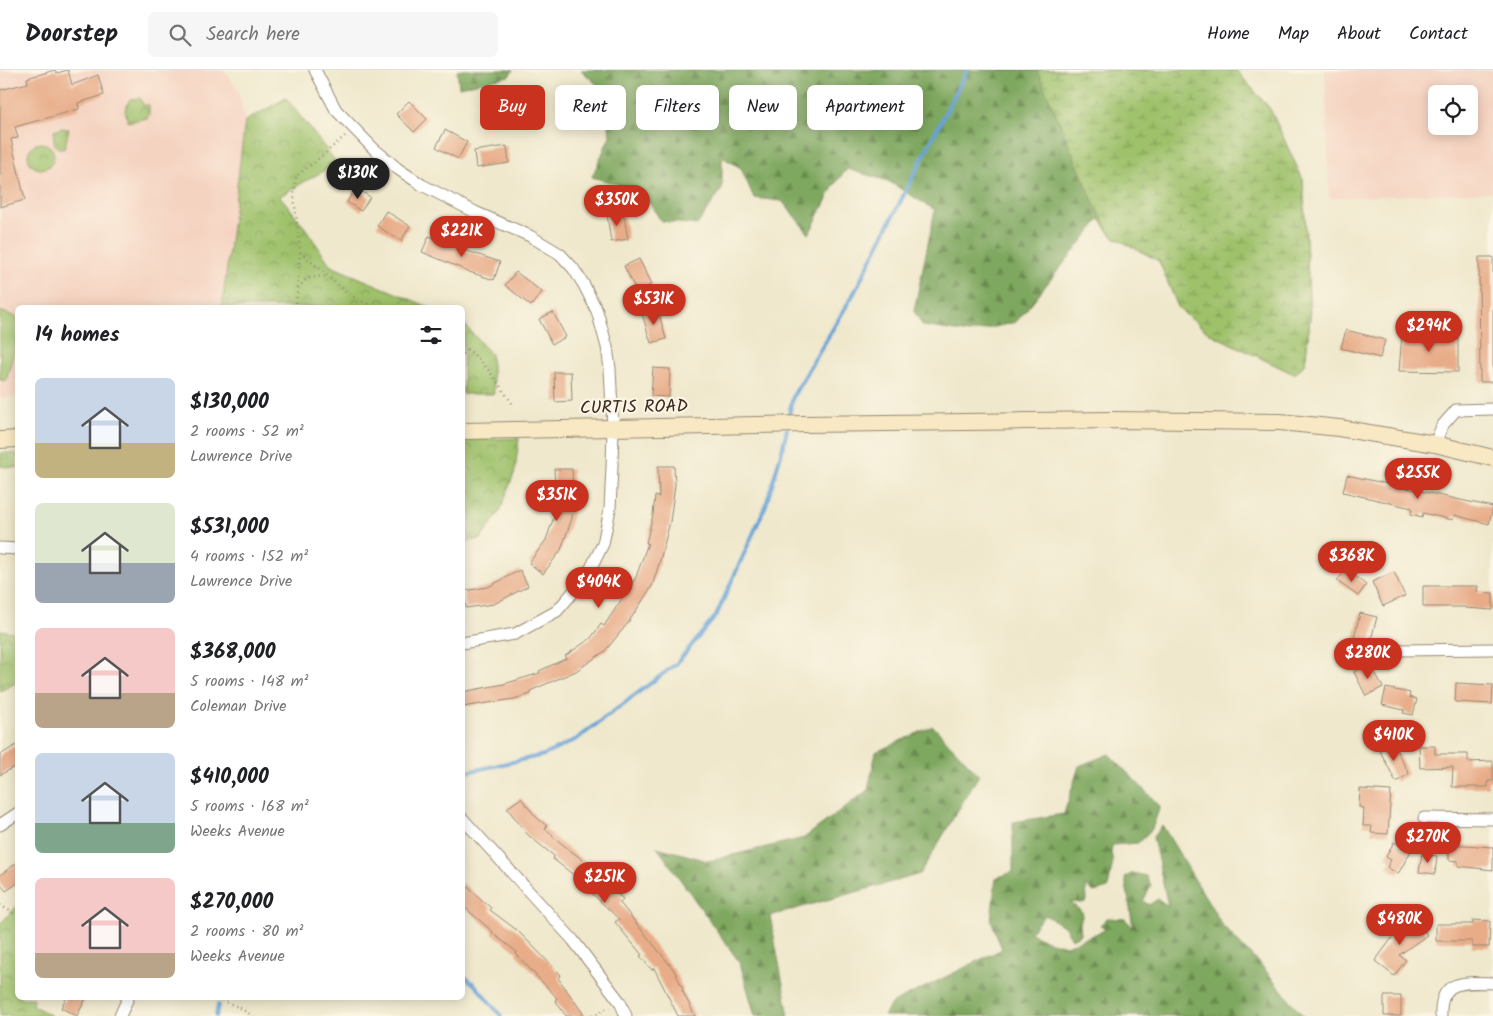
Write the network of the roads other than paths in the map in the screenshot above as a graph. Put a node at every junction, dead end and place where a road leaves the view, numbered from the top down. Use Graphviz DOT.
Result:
graph roads {
  1 [pos="314,70"];
  2 [pos="1493,409"];
  3 [pos="613,428"];
  4 [pos="465,431"];
  5 [pos="15,439"];
  6 [pos="0,440"];
  7 [pos="1436,444"];
  8 [pos="1493,458"];
  9 [pos="0,548"];
  10 [pos="15,549"];
  11 [pos="465,642"];
  12 [pos="1493,648"];
  13 [pos="1398,650"];
  14 [pos="15,815"];
  15 [pos="1424,818"];
  16 [pos="1493,819"];
  17 [pos="465,821"];
  18 [pos="0,825"];
  19 [pos="1493,983"];
  20 [pos="127,1000"];
  21 [pos="120,1016"];
  22 [pos="626,1016"];
  23 [pos="1440,1016"];
  1 -- 3 [label="street"];
  2 -- 7 [label="street"];
  3 -- 4 [label="main road, CURTIS ROAD"];
  3 -- 7 [label="main road, CURTIS ROAD"];
  3 -- 11 [label="street"];
  5 -- 6 [label="main road"];
  7 -- 8 [label="main road, CURTIS ROAD"];
  9 -- 10 [label="street"];
  12 -- 13 [label="street"];
  14 -- 18 [label="street"];
  15 -- 16 [label="street"];
  17 -- 22 [label="street"];
  19 -- 23 [label="street"];
  20 -- 21 [label="street"];
}
